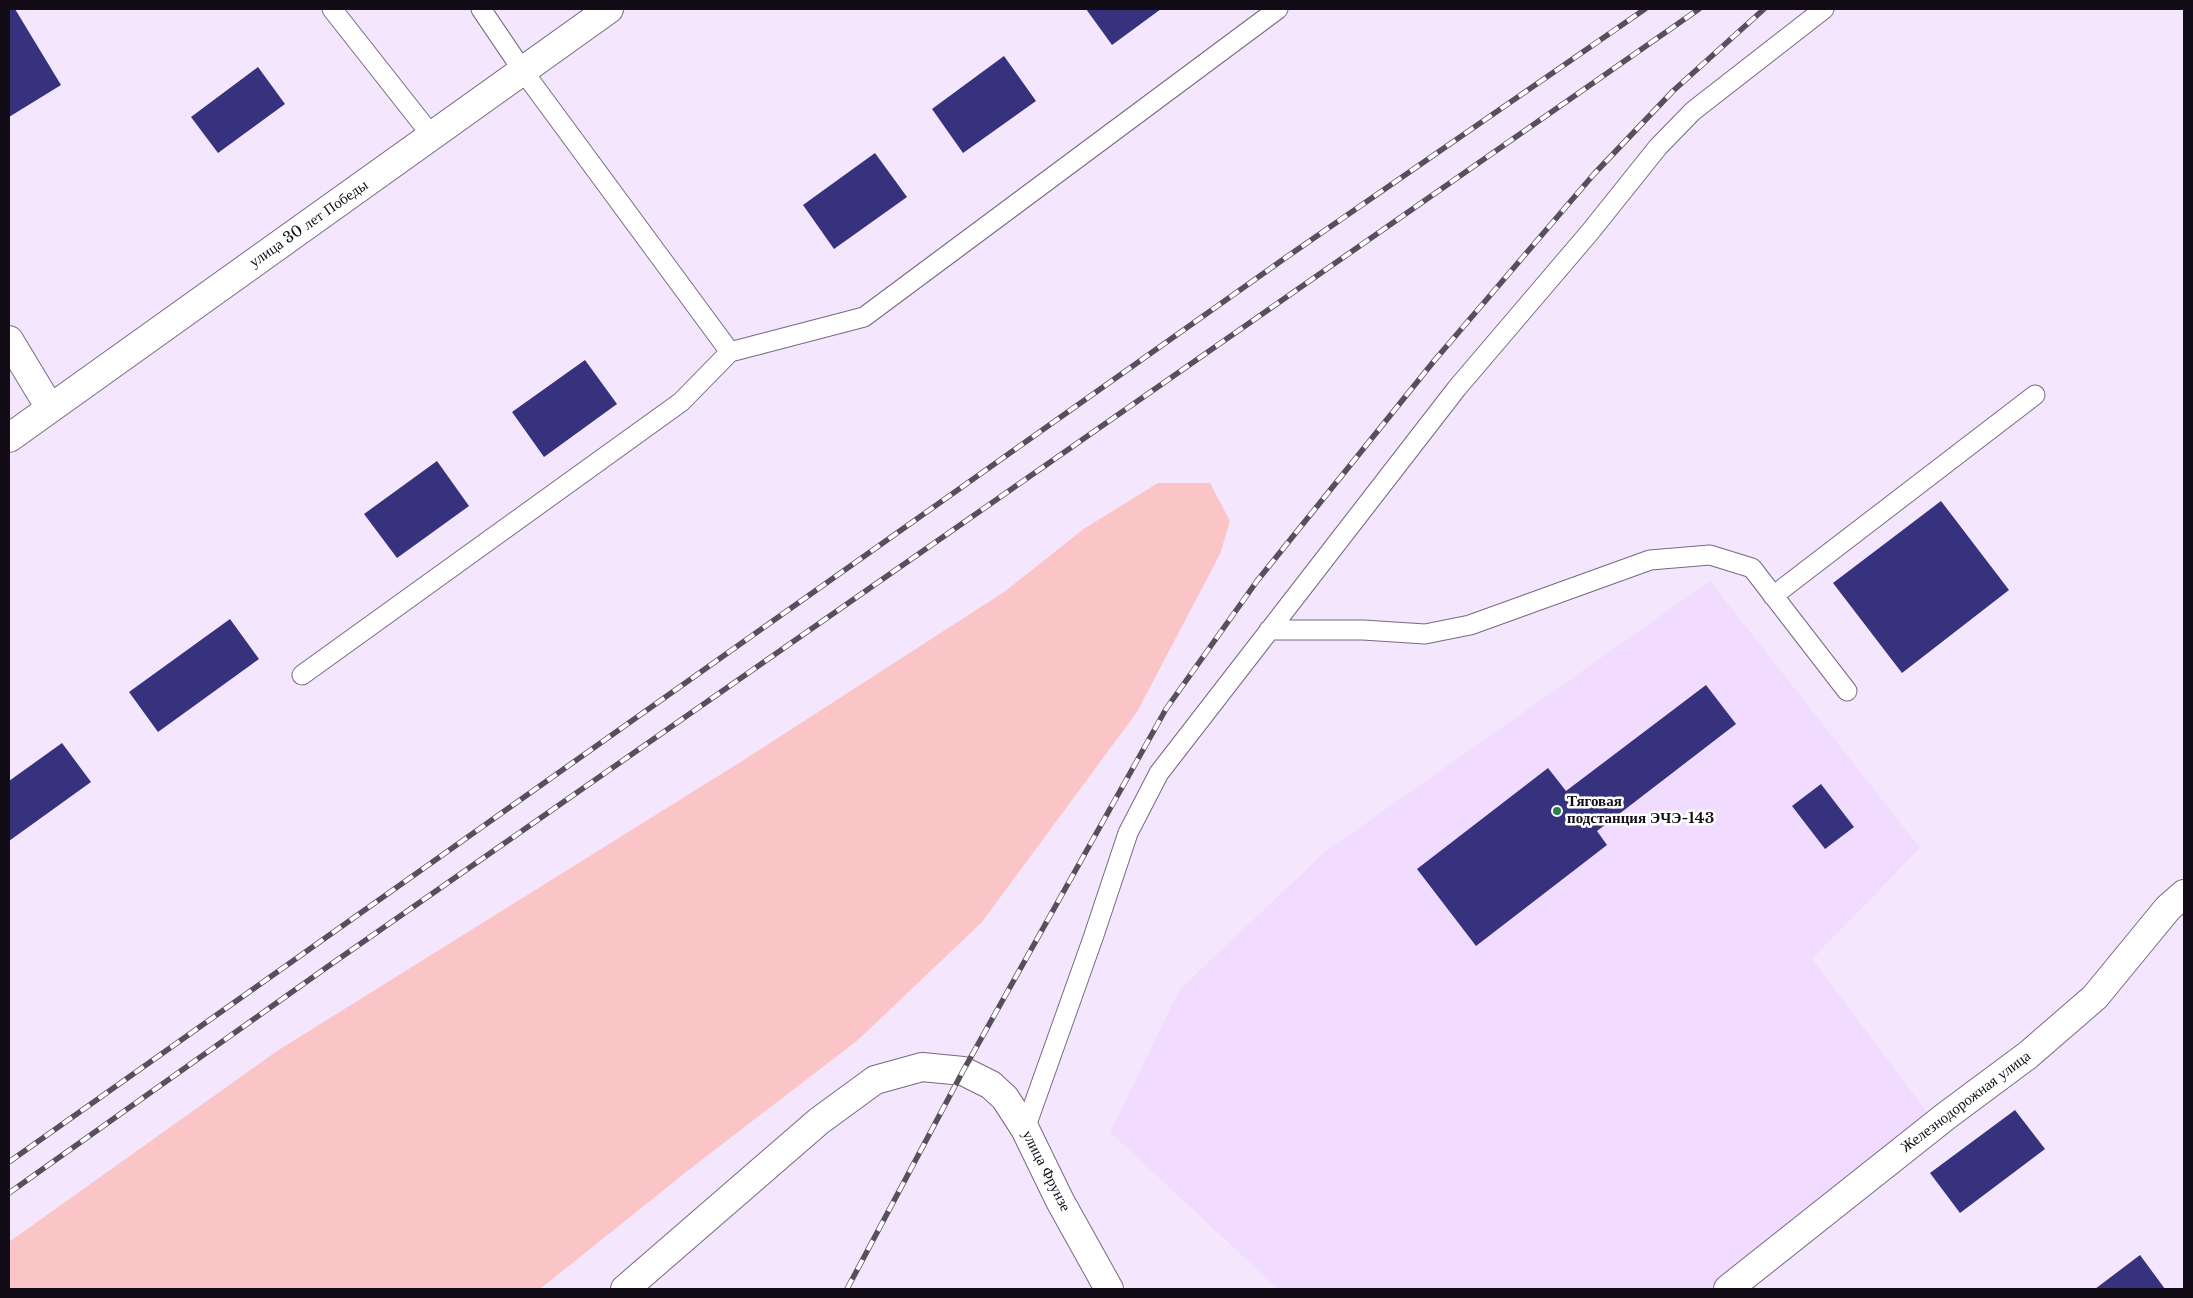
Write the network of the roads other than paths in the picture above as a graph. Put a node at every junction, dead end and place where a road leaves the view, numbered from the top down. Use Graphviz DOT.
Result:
graph roads {
  1 [pos="332,9"];
  2 [pos="481,9"];
  3 [pos="609,9"];
  4 [pos="1278,9"];
  5 [pos="1824,9"];
  6 [pos="523,71"];
  7 [pos="432,136"];
  8 [pos="9,340"];
  9 [pos="730,352"];
  10 [pos="2035,395"];
  11 [pos="50,408"];
  12 [pos="9,438"];
  13 [pos="1773,596"];
  14 [pos="1269,630"];
  15 [pos="302,675"];
  16 [pos="1846,691"];
  17 [pos="2184,894"];
  18 [pos="1025,1129"];
  19 [pos="625,1289"];
  20 [pos="1109,1289"];
  21 [pos="1728,1289"];
  1 -- 7 [label="lane"];
  2 -- 6 [label="lane"];
  3 -- 6 [label="street, улица 30 лет Победы"];
  4 -- 9 [label="lane"];
  5 -- 14 [label="lane"];
  6 -- 7 [label="street, улица 30 лет Победы"];
  6 -- 9 [label="lane"];
  7 -- 11 [label="street, улица 30 лет Победы"];
  8 -- 11 [label="street"];
  9 -- 15 [label="lane"];
  10 -- 13 [label="lane"];
  11 -- 12 [label="street, улица 30 лет Победы"];
  13 -- 14 [label="lane"];
  13 -- 16 [label="lane"];
  14 -- 18 [label="lane"];
  17 -- 21 [label="street, Железнодорожная улица"];
  18 -- 19 [label="street, улица Фрунзе"];
  18 -- 20 [label="street, улица Фрунзе"];
}
